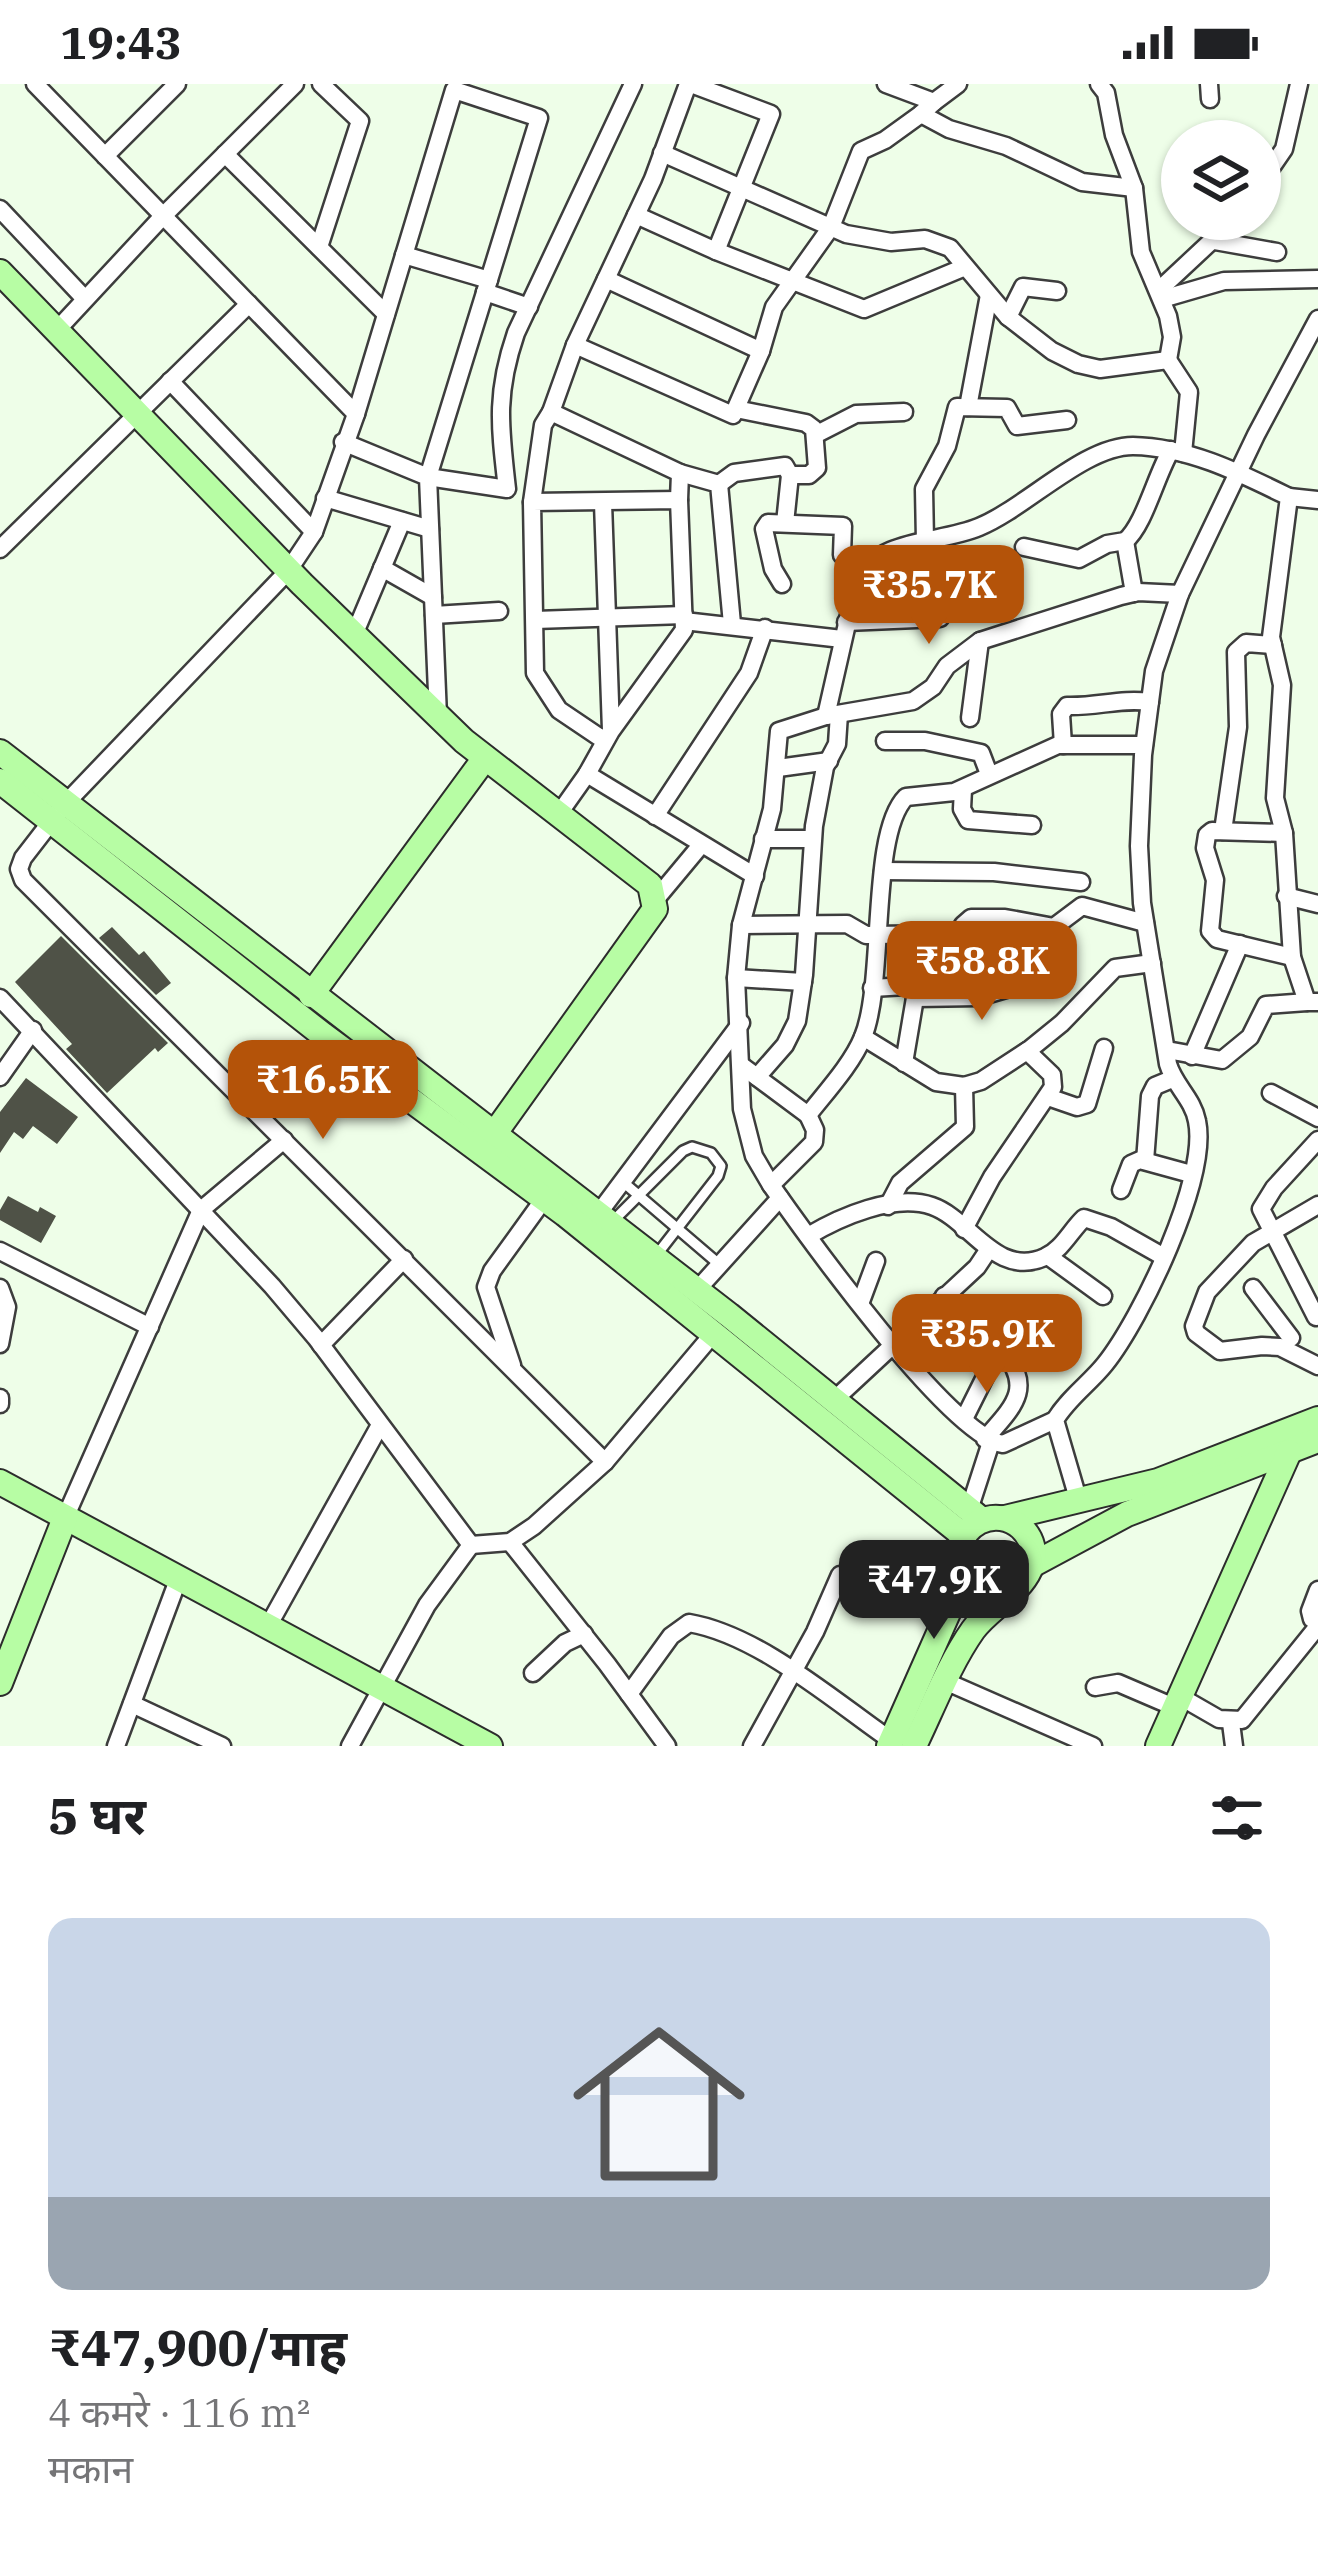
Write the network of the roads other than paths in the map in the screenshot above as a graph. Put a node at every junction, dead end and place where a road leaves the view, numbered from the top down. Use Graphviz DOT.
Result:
graph roads {
  1 [pos="177,84"];
  2 [pos="295,84"];
  3 [pos="321,84"];
  4 [pos="633,84"];
  5 [pos="690,84"];
  6 [pos="886,84"];
  7 [pos="958,84"];
  8 [pos="1099,84"];
  9 [pos="1299,84"];
  10 [pos="453,86"];
  11 [pos="49,88"];
  12 [pos="927,108"];
  13 [pos="662,153"];
  14 [pos="1281,153"];
  15 [pos="224,154"];
  16 [pos="105,156"];
  17 [pos="741,188"];
  18 [pos="1134,188"];
  19 [pos="0,209"];
  20 [pos="636,215"];
  21 [pos="163,216"];
  22 [pos="16,226"];
  23 [pos="830,227"];
  24 [pos="1215,241"];
  25 [pos="0,242"];
  26 [pos="319,248"];
  27 [pos="716,251"];
  28 [pos="1277,252"];
  29 [pos="404,255"];
  30 [pos="965,267"];
  31 [pos="0,272"];
  32 [pos="607,279"];
  33 [pos="1318,279"];
  34 [pos="789,282"];
  35 [pos="487,286"];
  36 [pos="1057,291"];
  37 [pos="988,295"];
  38 [pos="1161,295"];
  39 [pos="85,299"];
  40 [pos="249,304"];
  41 [pos="529,308"];
  42 [pos="386,314"];
  43 [pos="1008,317"];
  44 [pos="1318,319"];
  45 [pos="56,331"];
  46 [pos="575,345"];
  47 [pos="760,351"];
  48 [pos="1168,360"];
  49 [pos="170,381"];
  50 [pos="968,406"];
  51 [pos="736,409"];
  52 [pos="551,412"];
  53 [pos="904,412"];
  54 [pos="136,414"];
  55 [pos="356,414"];
  56 [pos="1067,420"];
  57 [pos="815,435"];
  58 [pos="344,442"];
  59 [pos="1177,452"];
  60 [pos="1239,472"];
  61 [pos="680,473"];
  62 [pos="790,475"];
  63 [pos="428,477"];
  64 [pos="719,484"];
  65 [pos="507,490"];
  66 [pos="533,496"];
  67 [pos="1289,497"];
  68 [pos="325,498"];
  69 [pos="679,500"];
  70 [pos="1318,500"];
  71 [pos="604,503"];
  72 [pos="402,521"];
  73 [pos="785,523"];
  74 [pos="430,530"];
  75 [pos="314,532"];
  76 [pos="925,541"];
  77 [pos="1125,541"];
  78 [pos="1024,547"];
  79 [pos="0,549"];
  80 [pos="382,568"];
  81 [pos="288,571"];
  82 [pos="860,575"];
  83 [pos="1001,577"];
  84 [pos="782,584"];
  85 [pos="1134,593"];
  86 [pos="1180,594"];
  87 [pos="434,606"];
  88 [pos="499,610"];
  89 [pos="607,618"];
  90 [pos="684,618"];
  91 [pos="535,620"];
  92 [pos="732,624"];
  93 [pos="765,628"];
  94 [pos="844,630"];
  95 [pos="354,635"];
  96 [pos="980,641"];
  97 [pos="1273,645"];
  98 [pos="1150,701"];
  99 [pos="832,715"];
  100 [pos="438,716"];
  101 [pos="970,718"];
  102 [pos="608,736"];
  103 [pos="885,741"];
  104 [pos="1064,745"];
  105 [pos="1144,745"];
  106 [pos="485,758"];
  107 [pos="829,761"];
  108 [pos="1,763"];
  109 [pos="778,767"];
  110 [pos="988,774"];
  111 [pos="587,775"];
  112 [pos="963,789"];
  113 [pos="57,813"];
  114 [pos="558,814"];
  115 [pos="655,816"];
  116 [pos="1032,825"];
  117 [pos="1223,831"];
  118 [pos="1283,833"];
  119 [pos="763,839"];
  120 [pos="812,839"];
  121 [pos="700,844"];
  122 [pos="883,871"];
  123 [pos="755,876"];
  124 [pos="1082,882"];
  125 [pos="1286,896"];
  126 [pos="656,899"];
  127 [pos="1318,904"];
  128 [pos="1145,922"];
  129 [pos="807,924"];
  130 [pos="1034,924"];
  131 [pos="741,925"];
  132 [pos="963,934"];
  133 [pos="878,935"];
  134 [pos="1240,944"];
  135 [pos="1292,957"];
  136 [pos="1152,963"];
  137 [pos="736,978"];
  138 [pos="1040,979"];
  139 [pos="803,982"];
  140 [pos="872,988"];
  141 [pos="311,995"];
  142 [pos="0,998"];
  143 [pos="916,998"];
  144 [pos="1312,1002"];
  145 [pos="741,1023"];
  146 [pos="33,1030"];
  147 [pos="863,1037"];
  148 [pos="1104,1048"];
  149 [pos="1167,1050"];
  150 [pos="1027,1051"];
  151 [pos="1192,1056"];
  152 [pos="904,1063"];
  153 [pos="750,1072"];
  154 [pos="0,1077"];
  155 [pos="1172,1079"];
  156 [pos="964,1085"];
  157 [pos="1271,1093"];
  158 [pos="1048,1097"];
  159 [pos="808,1114"];
  160 [pos="1318,1118"];
  161 [pos="284,1140"];
  162 [pos="1318,1140"];
  163 [pos="489,1142"];
  164 [pos="1145,1161"];
  165 [pos="1191,1174"];
  166 [pos="622,1182"];
  167 [pos="1121,1190"];
  168 [pos="775,1191"];
  169 [pos="638,1194"];
  170 [pos="544,1198"];
  171 [pos="1318,1205"];
  172 [pos="888,1206"];
  173 [pos="201,1210"];
  174 [pos="604,1219"];
  175 [pos="677,1228"];
  176 [pos="964,1229"];
  177 [pos="1273,1232"];
  178 [pos="808,1236"];
  179 [pos="989,1250"];
  180 [pos="0,1251"];
  181 [pos="1048,1256"];
  182 [pos="655,1257"];
  183 [pos="1164,1257"];
  184 [pos="404,1259"];
  185 [pos="876,1262"];
  186 [pos="24,1263"];
  187 [pos="720,1265"];
  188 [pos="0,1284"];
  189 [pos="1253,1288"];
  190 [pos="697,1290"];
  191 [pos="944,1296"];
  192 [pos="1103,1296"];
  193 [pos="860,1304"];
  194 [pos="1317,1316"];
  195 [pos="1042,1323"];
  196 [pos="150,1327"];
  197 [pos="713,1334"];
  198 [pos="1286,1343"];
  199 [pos="891,1344"];
  200 [pos="0,1345"];
  201 [pos="321,1345"];
  202 [pos="998,1354"];
  203 [pos="1318,1366"];
  204 [pos="515,1371"];
  205 [pos="834,1400"];
  206 [pos="964,1419"];
  207 [pos="1318,1419"];
  208 [pos="1055,1420"];
  209 [pos="380,1425"];
  210 [pos="988,1440"];
  211 [pos="1318,1440"];
  212 [pos="1289,1451"];
  213 [pos="604,1462"];
  214 [pos="0,1481"];
  215 [pos="1079,1502"];
  216 [pos="65,1518"];
  217 [pos="980,1521"];
  218 [pos="510,1543"];
  219 [pos="471,1545"];
  220 [pos="962,1568"];
  221 [pos="1025,1574"];
  222 [pos="840,1576"];
  223 [pos="178,1580"];
  224 [pos="1318,1591"];
  225 [pos="1318,1624"];
  226 [pos="267,1628"];
  227 [pos="584,1634"];
  228 [pos="792,1671"];
  229 [pos="533,1673"];
  230 [pos="947,1682"];
  231 [pos="0,1683"];
  232 [pos="1095,1687"];
  233 [pos="380,1688"];
  234 [pos="629,1694"];
  235 [pos="1176,1702"];
  236 [pos="132,1704"];
  237 [pos="1231,1723"];
  238 [pos="898,1744"];
  239 [pos="116,1746"];
  240 [pos="222,1746"];
  241 [pos="350,1746"];
  242 [pos="490,1746"];
  243 [pos="667,1746"];
  244 [pos="752,1746"];
  245 [pos="1093,1746"];
  246 [pos="1157,1746"];
  247 [pos="1234,1746"];
  1 -- 16 [label="street"];
  2 -- 15 [label="street"];
  3 -- 26 [label="street"];
  4 -- 41 [label="street"];
  5 -- 13 [label="street"];
  5 -- 17 [label="street"];
  6 -- 12 [label="street"];
  7 -- 12 [label="street"];
  8 -- 18 [label="street"];
  9 -- 14 [label="street"];
  10 -- 29 [label="street"];
  10 -- 35 [label="street"];
  11 -- 16 [label="street"];
  12 -- 18 [label="street"];
  12 -- 23 [label="street"];
  13 -- 17 [label="street"];
  13 -- 20 [label="street"];
  15 -- 21 [label="street"];
  15 -- 26 [label="street"];
  16 -- 21 [label="street"];
  17 -- 23 [label="street"];
  17 -- 27 [label="street"];
  18 -- 38 [label="street"];
  19 -- 22 [label="street"];
  20 -- 27 [label="street"];
  20 -- 32 [label="street"];
  21 -- 39 [label="street"];
  21 -- 40 [label="street"];
  22 -- 25 [label="street"];
  22 -- 39 [label="street"];
  23 -- 30 [label="street"];
  23 -- 34 [label="street"];
  24 -- 28 [label="street"];
  24 -- 38 [label="street"];
  26 -- 42 [label="street"];
  27 -- 34 [label="street"];
  29 -- 35 [label="street"];
  29 -- 42 [label="street"];
  30 -- 34 [label="street"];
  30 -- 37 [label="street"];
  31 -- 45 [label="main road"];
  32 -- 46 [label="street"];
  32 -- 47 [label="street"];
  33 -- 38 [label="street"];
  34 -- 47 [label="street"];
  35 -- 41 [label="street"];
  35 -- 63 [label="street"];
  36 -- 43 [label="street"];
  37 -- 43 [label="street"];
  37 -- 50 [label="street"];
  38 -- 48 [label="street"];
  39 -- 45 [label="street"];
  40 -- 49 [label="street"];
  40 -- 55 [label="street"];
  41 -- 65 [label="street"];
  42 -- 55 [label="street"];
  43 -- 48 [label="street"];
  44 -- 60 [label="street"];
  45 -- 54 [label="main road"];
  46 -- 51 [label="street"];
  46 -- 52 [label="street"];
  47 -- 51 [label="street"];
  48 -- 59 [label="street"];
  49 -- 54 [label="street"];
  49 -- 75 [label="street"];
  50 -- 56 [label="street"];
  50 -- 76 [label="street"];
  51 -- 57 [label="street"];
  52 -- 61 [label="street"];
  52 -- 66 [label="street"];
  53 -- 57 [label="street"];
  54 -- 79 [label="street"];
  54 -- 81 [label="main road"];
  55 -- 58 [label="street"];
  57 -- 62 [label="street"];
  58 -- 63 [label="street"];
  58 -- 68 [label="street"];
  59 -- 60 [label="street"];
  59 -- 76 [label="street"];
  59 -- 77 [label="street"];
  60 -- 67 [label="street"];
  60 -- 86 [label="street"];
  61 -- 64 [label="street"];
  61 -- 69 [label="street"];
  62 -- 64 [label="street"];
  62 -- 73 [label="street"];
  63 -- 65 [label="street"];
  63 -- 74 [label="street"];
  64 -- 92 [label="street"];
  65 -- 66 [label="street"];
  66 -- 71 [label="street"];
  66 -- 91 [label="street"];
  67 -- 70 [label="street"];
  67 -- 97 [label="street"];
  68 -- 72 [label="street"];
  68 -- 75 [label="street"];
  69 -- 71 [label="street"];
  69 -- 90 [label="street"];
  71 -- 89 [label="street"];
  72 -- 74 [label="street"];
  72 -- 80 [label="street"];
  73 -- 82 [label="street"];
  73 -- 84 [label="street"];
  74 -- 87 [label="street"];
  75 -- 81 [label="street"];
  76 -- 82 [label="street"];
  77 -- 78 [label="street"];
  77 -- 85 [label="street"];
  80 -- 87 [label="street"];
  80 -- 95 [label="street"];
  81 -- 95 [label="main road"];
  81 -- 113 [label="street"];
  82 -- 94 [label="street"];
  83 -- 94 [label="street"];
  85 -- 86 [label="street"];
  85 -- 96 [label="street"];
  86 -- 98 [label="street"];
  87 -- 88 [label="street"];
  87 -- 100 [label="street"];
  89 -- 90 [label="street"];
  89 -- 91 [label="street"];
  89 -- 102 [label="street"];
  90 -- 92 [label="street"];
  90 -- 102 [label="street"];
  91 -- 102 [label="street"];
  92 -- 93 [label="street"];
  93 -- 94 [label="street"];
  93 -- 115 [label="street"];
  94 -- 99 [label="street"];
  95 -- 100 [label="main road"];
  96 -- 99 [label="street"];
  96 -- 101 [label="street"];
  97 -- 117 [label="street"];
  97 -- 118 [label="street"];
  98 -- 104 [label="street"];
  98 -- 105 [label="street"];
  99 -- 107 [label="street"];
  99 -- 109 [label="street"];
  100 -- 106 [label="main road"];
  102 -- 111 [label="street"];
  103 -- 110 [label="street"];
  104 -- 105 [label="street"];
  104 -- 110 [label="street"];
  105 -- 128 [label="street"];
  106 -- 114 [label="main road"];
  106 -- 141 [label="main road"];
  107 -- 109 [label="street"];
  107 -- 120 [label="street"];
  108 -- 113 [label="main road"];
  109 -- 119 [label="street"];
  110 -- 112 [label="street"];
  111 -- 114 [label="street"];
  111 -- 115 [label="street"];
  112 -- 116 [label="street"];
  112 -- 122 [label="street"];
  113 -- 141 [label="main road"];
  113 -- 161 [label="street"];
  113 -- 163 [label="main road"];
  114 -- 126 [label="main road"];
  115 -- 121 [label="street"];
  117 -- 118 [label="street"];
  117 -- 134 [label="street"];
  118 -- 125 [label="street"];
  119 -- 120 [label="street"];
  119 -- 123 [label="street"];
  120 -- 129 [label="street"];
  121 -- 123 [label="street"];
  121 -- 126 [label="street"];
  122 -- 124 [label="street"];
  122 -- 133 [label="street"];
  123 -- 131 [label="street"];
  125 -- 127 [label="street"];
  125 -- 135 [label="street"];
  126 -- 163 [label="main road"];
  128 -- 130 [label="street"];
  128 -- 136 [label="street"];
  129 -- 131 [label="street"];
  129 -- 133 [label="street"];
  129 -- 139 [label="street"];
  130 -- 132 [label="street"];
  130 -- 132 [label="street"];
  131 -- 137 [label="street"];
  132 -- 133 [label="street"];
  133 -- 140 [label="street"];
  134 -- 135 [label="street"];
  134 -- 151 [label="street"];
  135 -- 144 [label="street"];
  136 -- 149 [label="street"];
  136 -- 150 [label="street"];
  137 -- 139 [label="street"];
  137 -- 145 [label="street"];
  138 -- 143 [label="street"];
  139 -- 153 [label="street"];
  140 -- 143 [label="street"];
  140 -- 147 [label="street"];
  141 -- 163 [label="main road"];
  142 -- 146 [label="street"];
  143 -- 152 [label="street"];
  144 -- 151 [label="street"];
  145 -- 153 [label="street"];
  145 -- 166 [label="street"];
  146 -- 154 [label="street"];
  146 -- 173 [label="street"];
  147 -- 152 [label="street"];
  147 -- 159 [label="street"];
  148 -- 158 [label="street"];
  149 -- 151 [label="street"];
  149 -- 155 [label="street"];
  150 -- 156 [label="street"];
  150 -- 158 [label="street"];
  152 -- 156 [label="street"];
  153 -- 159 [label="street"];
  153 -- 168 [label="street"];
  155 -- 164 [label="street"];
  155 -- 165 [label="street"];
  156 -- 172 [label="street"];
  157 -- 160 [label="street"];
  158 -- 176 [label="street"];
  159 -- 168 [label="street"];
  161 -- 173 [label="street"];
  161 -- 184 [label="street"];
  162 -- 177 [label="street"];
  163 -- 170 [label="main road"];
  163 -- 174 [label="main road"];
  164 -- 165 [label="street"];
  164 -- 167 [label="street"];
  165 -- 183 [label="street"];
  166 -- 169 [label="lane"];
  166 -- 174 [label="street"];
  168 -- 178 [label="street"];
  168 -- 187 [label="street"];
  169 -- 174 [label="lane"];
  169 -- 175 [label="lane"];
  169 -- 175 [label="lane"];
  170 -- 197 [label="main road"];
  170 -- 204 [label="street"];
  171 -- 177 [label="street"];
  172 -- 176 [label="street"];
  172 -- 178 [label="street"];
  173 -- 196 [label="street"];
  173 -- 201 [label="street"];
  174 -- 182 [label="main road"];
  175 -- 182 [label="lane"];
  175 -- 187 [label="lane"];
  176 -- 179 [label="street"];
  177 -- 194 [label="street"];
  177 -- 198 [label="street"];
  178 -- 193 [label="street"];
  179 -- 181 [label="street"];
  179 -- 191 [label="street"];
  180 -- 186 [label="street"];
  181 -- 183 [label="street"];
  181 -- 192 [label="street"];
  182 -- 190 [label="main road"];
  183 -- 208 [label="street"];
  184 -- 201 [label="street"];
  184 -- 204 [label="street"];
  185 -- 193 [label="street"];
  186 -- 188 [label="street"];
  186 -- 196 [label="street"];
  187 -- 190 [label="street"];
  188 -- 200 [label="street"];
  189 -- 198 [label="street"];
  190 -- 205 [label="main road"];
  191 -- 199 [label="street"];
  191 -- 202 [label="street"];
  193 -- 199 [label="street"];
  194 -- 198 [label="street"];
  195 -- 202 [label="street"];
  196 -- 216 [label="street"];
  197 -- 213 [label="street"];
  197 -- 217 [label="main road"];
  198 -- 203 [label="street"];
  199 -- 205 [label="street"];
  199 -- 206 [label="street"];
  201 -- 209 [label="street"];
  202 -- 206 [label="street"];
  202 -- 210 [label="street"];
  204 -- 213 [label="street"];
  205 -- 217 [label="main road"];
  206 -- 210 [label="street"];
  207 -- 215 [label="main road"];
  208 -- 210 [label="street"];
  208 -- 215 [label="street"];
  209 -- 219 [label="street"];
  209 -- 226 [label="street"];
  210 -- 217 [label="street"];
  211 -- 212 [label="main road"];
  212 -- 221 [label="main road"];
  212 -- 235 [label="main road"];
  213 -- 218 [label="street"];
  214 -- 216 [label="main road"];
  215 -- 217 [label="main road"];
  216 -- 223 [label="main road"];
  216 -- 231 [label="main road"];
  217 -- 220 [label="main road"];
  217 -- 221 [label="main road"];
  218 -- 219 [label="street"];
  218 -- 227 [label="street"];
  219 -- 233 [label="street"];
  220 -- 221 [label="main road"];
  220 -- 238 [label="main road"];
  221 -- 230 [label="main road"];
  222 -- 228 [label="street"];
  223 -- 226 [label="main road"];
  223 -- 236 [label="street"];
  224 -- 225 [label="street"];
  225 -- 237 [label="street"];
  226 -- 233 [label="main road"];
  227 -- 229 [label="street"];
  227 -- 234 [label="street"];
  228 -- 234 [label="street"];
  228 -- 238 [label="street"];
  228 -- 244 [label="street"];
  230 -- 238 [label="main road"];
  230 -- 245 [label="street"];
  232 -- 235 [label="street"];
  233 -- 241 [label="street"];
  233 -- 242 [label="main road"];
  234 -- 243 [label="street"];
  235 -- 237 [label="street"];
  235 -- 246 [label="main road"];
  236 -- 239 [label="street"];
  236 -- 240 [label="street"];
  237 -- 247 [label="street"];
}
